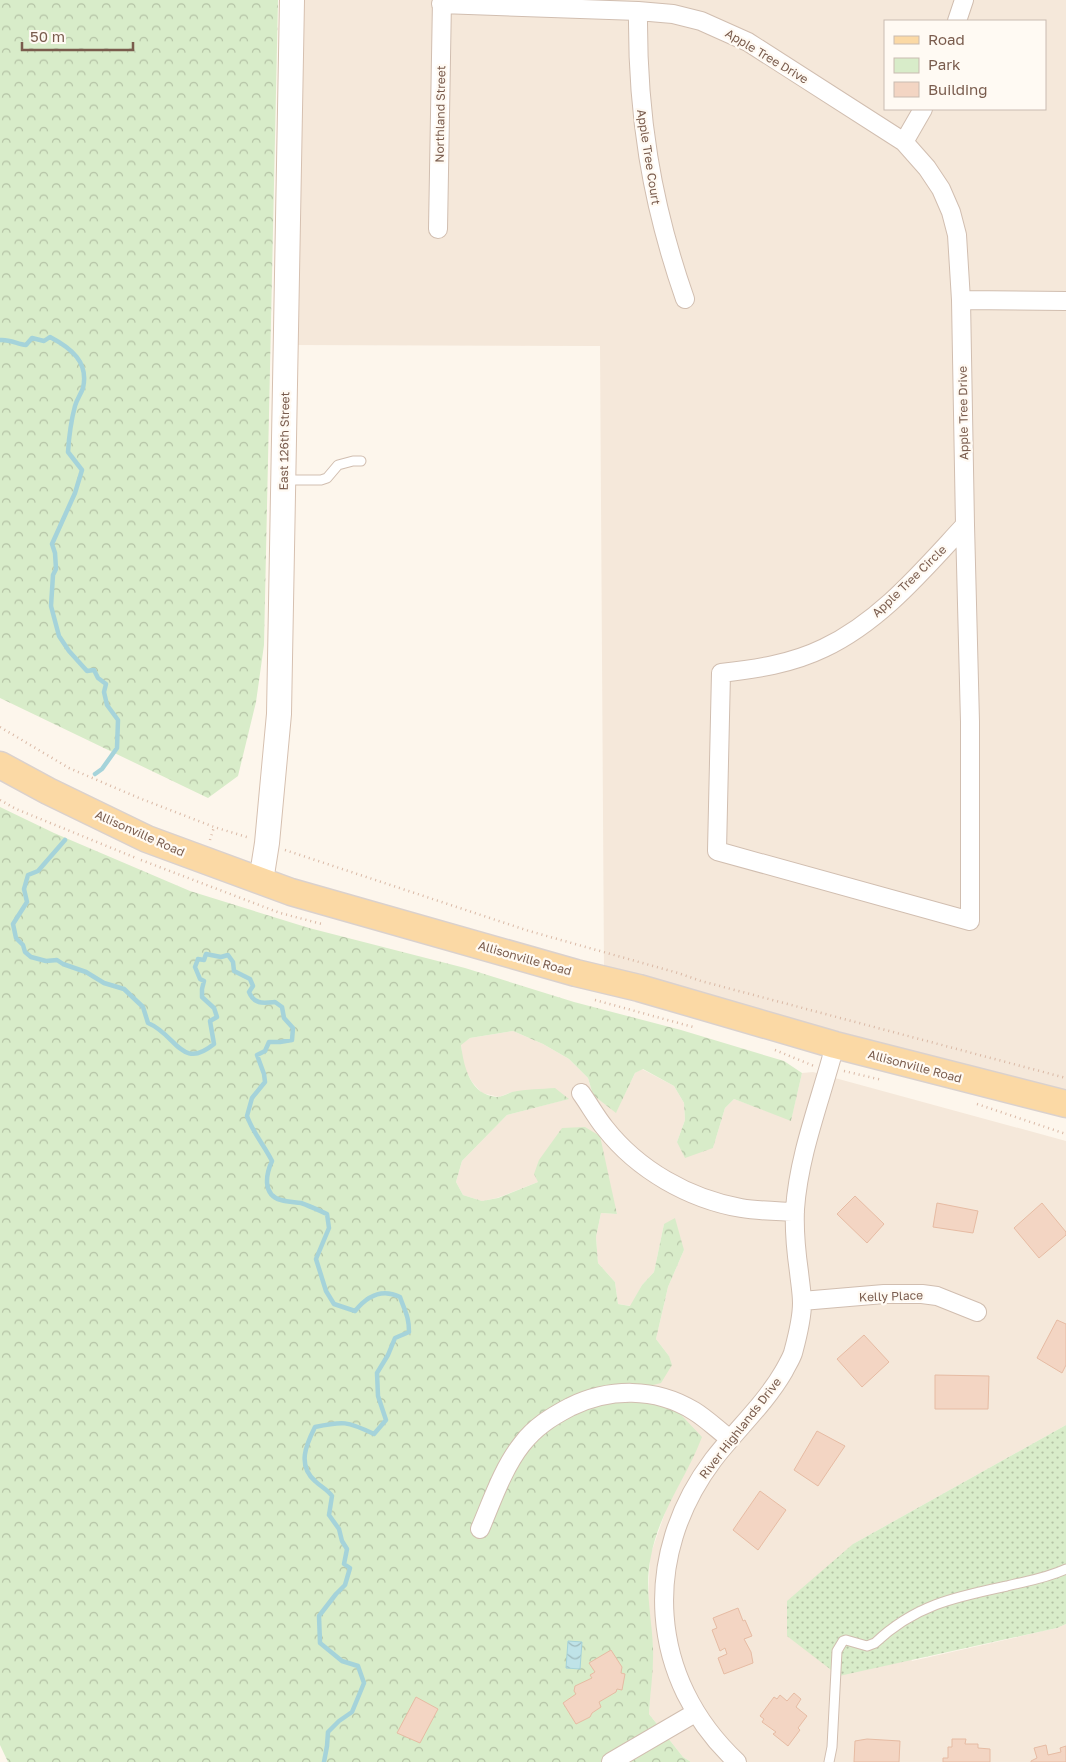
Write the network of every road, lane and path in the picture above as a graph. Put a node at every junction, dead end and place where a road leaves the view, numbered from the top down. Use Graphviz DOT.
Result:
graph roads {
  1 [pos="292,0"];
  2 [pos="964,0"];
  3 [pos="442,2"];
  4 [pos="638,11"];
  5 [pos="957,20"];
  6 [pos="922,110"];
  7 [pos="904,142"];
  8 [pos="438,229"];
  9 [pos="685,299"];
  10 [pos="961,300"];
  11 [pos="1066,301"];
  12 [pos="361,461"];
  13 [pos="283,480"];
  14 [pos="965,525"];
  15 [pos="0,727"];
  16 [pos="0,765"];
  17 [pos="214,827"];
  18 [pos="305,858"];
  19 [pos="261,881"];
  20 [pos="835,1045"];
  21 [pos="1066,1078"];
  22 [pos="581,1093"];
  23 [pos="1066,1104"];
  24 [pos="795,1212"];
  25 [pos="802,1302"];
  26 [pos="977,1312"];
  27 [pos="730,1439"];
  28 [pos="480,1529"];
  29 [pos="1066,1569"];
  30 [pos="695,1712"];
  31 [pos="611,1762"];
  32 [pos="737,1762"];
  33 [pos="829,1762"];
  1 -- 13 [label="main road, East 126th Street"];
  2 -- 5 [label="street"];
  3 -- 4 [label="street, Apple Tree Drive"];
  3 -- 8 [label="street, Northland Street"];
  4 -- 7 [label="street, Apple Tree Drive"];
  4 -- 9 [label="street, Apple Tree Court"];
  6 -- 7 [label="street"];
  7 -- 10 [label="street, Apple Tree Drive"];
  10 -- 11 [label="street"];
  10 -- 14 [label="street, Apple Tree Drive"];
  12 -- 13 [label="lane"];
  13 -- 19 [label="main road, East 126th Street"];
  14 -- 14 [label="street, Apple Tree Circle"];
  15 -- 17 [label="path"];
  16 -- 19 [label="main road, Allisonville Road"];
  18 -- 21 [label="path"];
  19 -- 20 [label="main road, Allisonville Road"];
  20 -- 23 [label="main road, Allisonville Road"];
  20 -- 24 [label="street, River Highlands Drive"];
  22 -- 24 [label="street"];
  24 -- 25 [label="street, River Highlands Drive"];
  25 -- 26 [label="street, Kelly Place"];
  25 -- 27 [label="street, River Highlands Drive"];
  27 -- 28 [label="street"];
  27 -- 30 [label="street, River Highlands Drive"];
  29 -- 33 [label="lane"];
  30 -- 31 [label="street"];
  30 -- 32 [label="street, River Highlands Drive"];
}
